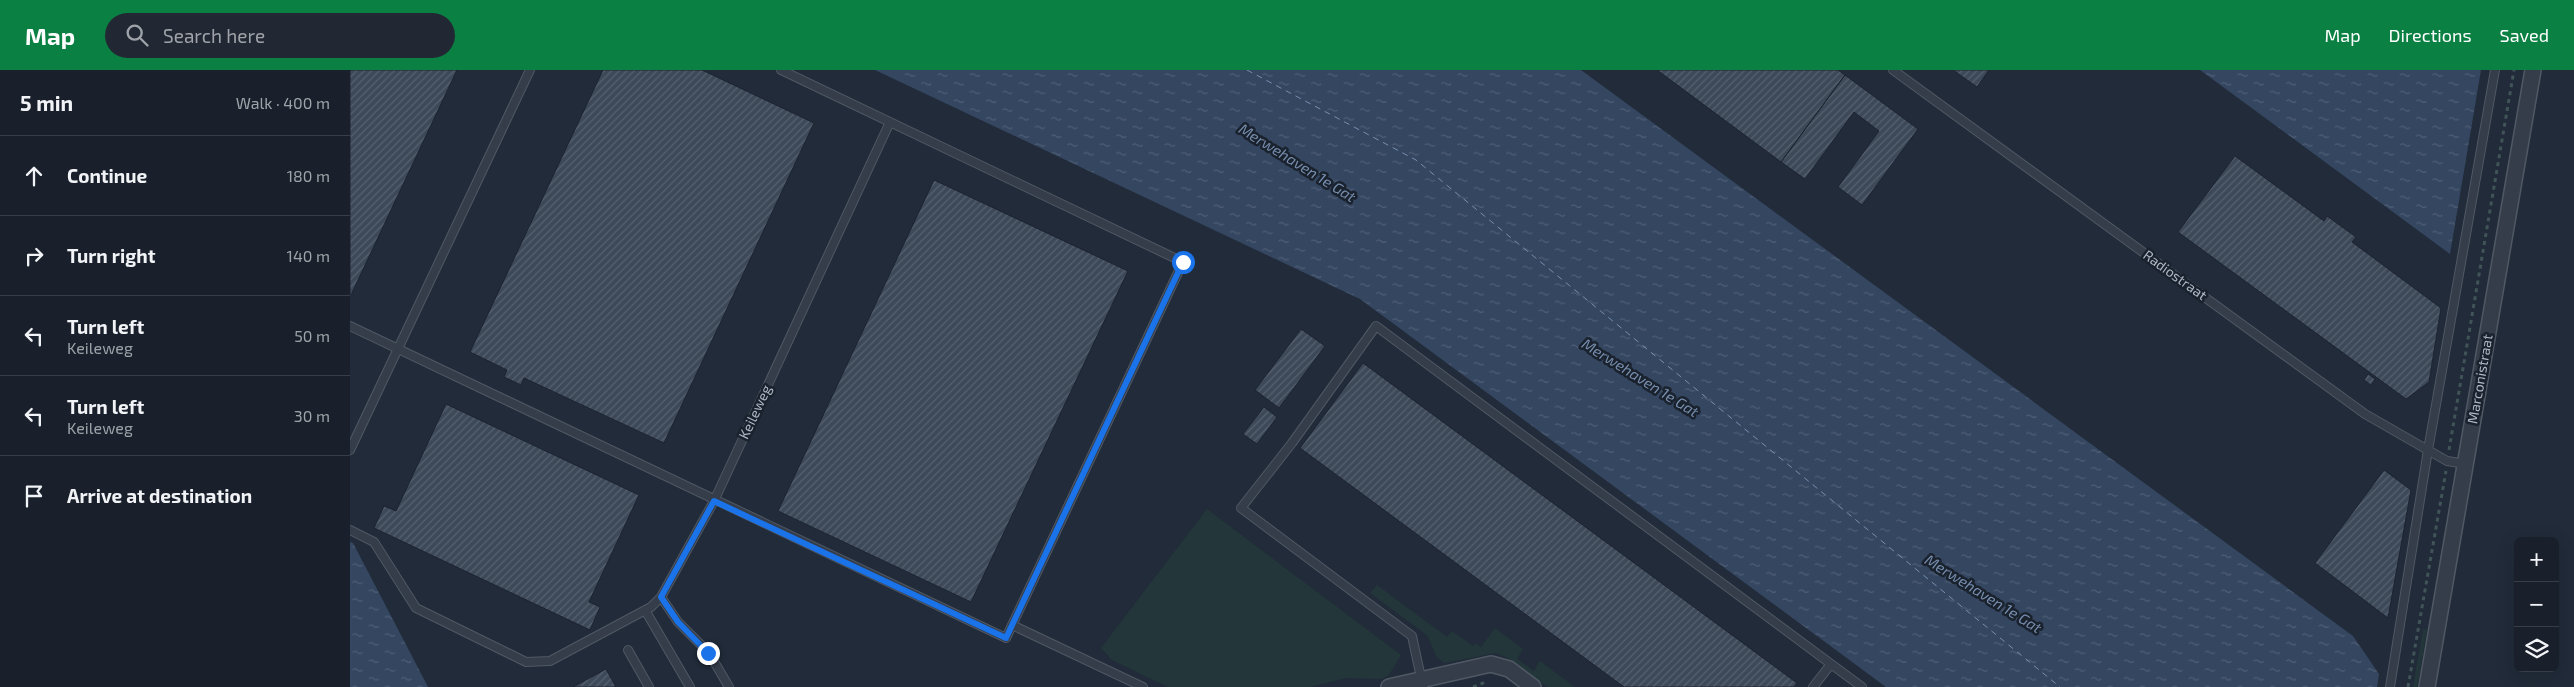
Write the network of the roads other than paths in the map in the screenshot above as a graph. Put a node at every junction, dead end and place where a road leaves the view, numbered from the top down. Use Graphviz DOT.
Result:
graph roads {
  1 [pos="530,70"];
  2 [pos="781,70"];
  3 [pos="1893,70"];
  4 [pos="2495,70"];
  5 [pos="2533,70"];
  6 [pos="890,122"];
  7 [pos="350,326"];
  8 [pos="397,348"];
  9 [pos="350,450"];
  10 [pos="2428,450"];
  11 [pos="2466,464"];
  12 [pos="714,501"];
  13 [pos="350,530"];
  14 [pos="661,597"];
  15 [pos="645,610"];
  16 [pos="1012,625"];
  17 [pos="628,650"];
  18 [pos="1831,664"];
  19 [pos="1423,683"];
  20 [pos="649,687"];
  21 [pos="690,687"];
  22 [pos="729,687"];
  23 [pos="1143,687"];
  24 [pos="1389,687"];
  25 [pos="1533,687"];
  26 [pos="1813,687"];
  27 [pos="1862,687"];
  28 [pos="2390,687"];
  29 [pos="2427,687"];
  1 -- 8 [label="lane"];
  2 -- 6 [label="lane"];
  3 -- 10 [label="lane, Radiostraat"];
  4 -- 10 [label="lane"];
  5 -- 11 [label="street, Marconistraat"];
  6 -- 12 [label="lane, Keileweg"];
  6 -- 16 [label="lane"];
  7 -- 8 [label="lane"];
  8 -- 9 [label="lane"];
  8 -- 12 [label="lane"];
  10 -- 11 [label="lane, Radiostraat"];
  10 -- 28 [label="lane"];
  11 -- 29 [label="street, Marconistraat"];
  12 -- 14 [label="lane, Keileweg"];
  12 -- 16 [label="lane"];
  13 -- 15 [label="lane"];
  14 -- 15 [label="lane"];
  14 -- 22 [label="lane"];
  15 -- 21 [label="lane"];
  16 -- 23 [label="lane"];
  17 -- 20 [label="lane"];
  18 -- 19 [label="lane"];
  18 -- 26 [label="lane"];
  18 -- 27 [label="lane"];
  19 -- 24 [label="street"];
  19 -- 25 [label="street"];
}
